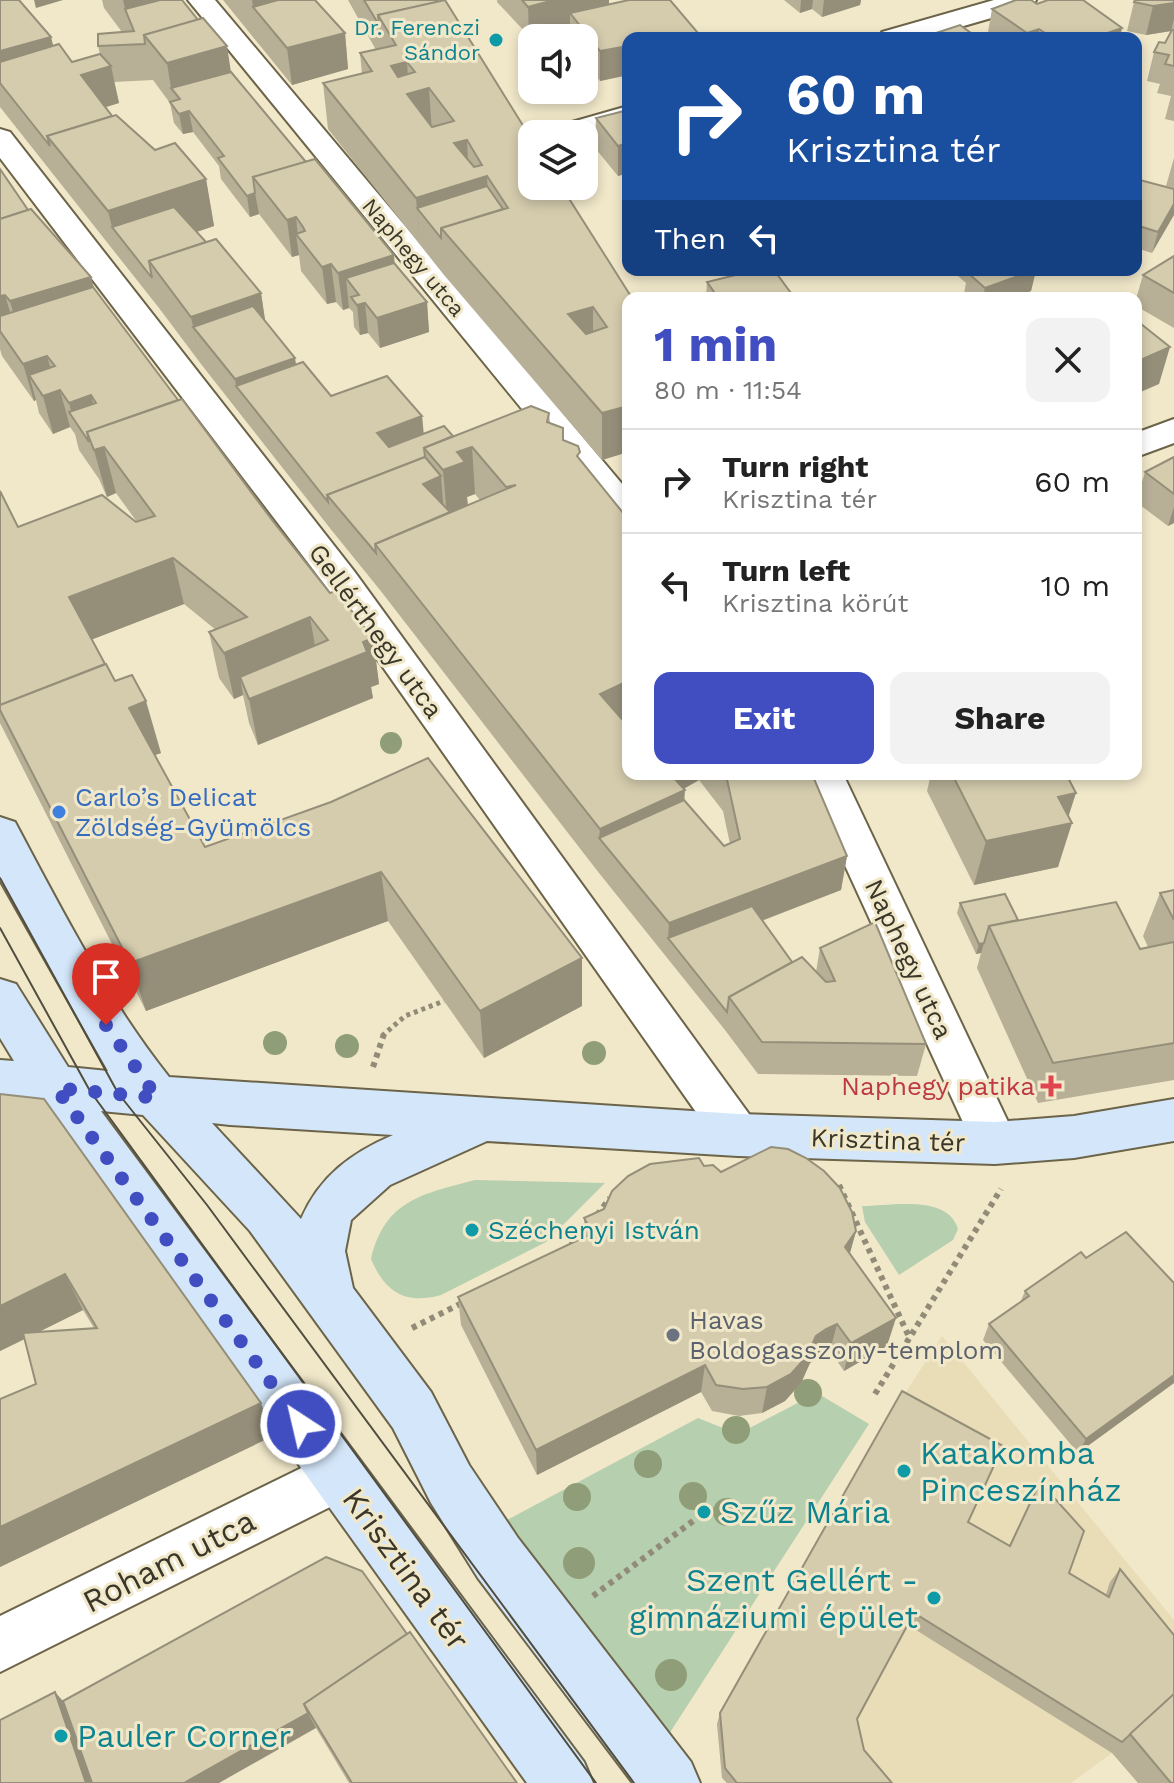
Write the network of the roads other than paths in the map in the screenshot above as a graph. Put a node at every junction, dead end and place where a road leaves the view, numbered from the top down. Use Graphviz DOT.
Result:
graph roads {
  1 [pos="201,0"];
  2 [pos="1023,0"];
  3 [pos="913,32"];
  4 [pos="622,117"];
  5 [pos="598,124"];
  6 [pos="0,138"];
  7 [pos="1174,430"];
  8 [pos="1142,443"];
  9 [pos="622,507"];
  10 [pos="826,780"];
  11 [pos="0,834"];
  12 [pos="0,998"];
  13 [pos="0,1080"];
  14 [pos="56,1088"];
  15 [pos="157,1098"];
  16 [pos="491,1120"];
  17 [pos="1174,1120"];
  18 [pos="738,1135"];
  19 [pos="998,1166"];
  20 [pos="329,1297"];
  21 [pos="338,1476"];
  22 [pos="0,1645"];
  23 [pos="563,1783"];
  24 [pos="670,1783"];
  1 -- 9 [label="street, Naphegy utca"];
  2 -- 3 [label="street"];
  4 -- 5 [label="street"];
  6 -- 18 [label="street, Gellérthegy utca"];
  7 -- 8 [label="street"];
  10 -- 19 [label="street, Naphegy utca"];
  11 -- 15 [label="street"];
  12 -- 14 [label="street"];
  13 -- 14 [label="street"];
  14 -- 15 [label="street, Krisztina tér"];
  14 -- 21 [label="street, Krisztina tér"];
  15 -- 16 [label="street, Krisztina tér"];
  15 -- 20 [label="street"];
  16 -- 18 [label="street, Krisztina tér"];
  16 -- 20 [label="street"];
  17 -- 19 [label="street, Krisztina tér"];
  18 -- 19 [label="street, Krisztina tér"];
  20 -- 24 [label="street"];
  21 -- 22 [label="street, Roham utca"];
  21 -- 23 [label="street, Krisztina tér"];
}
